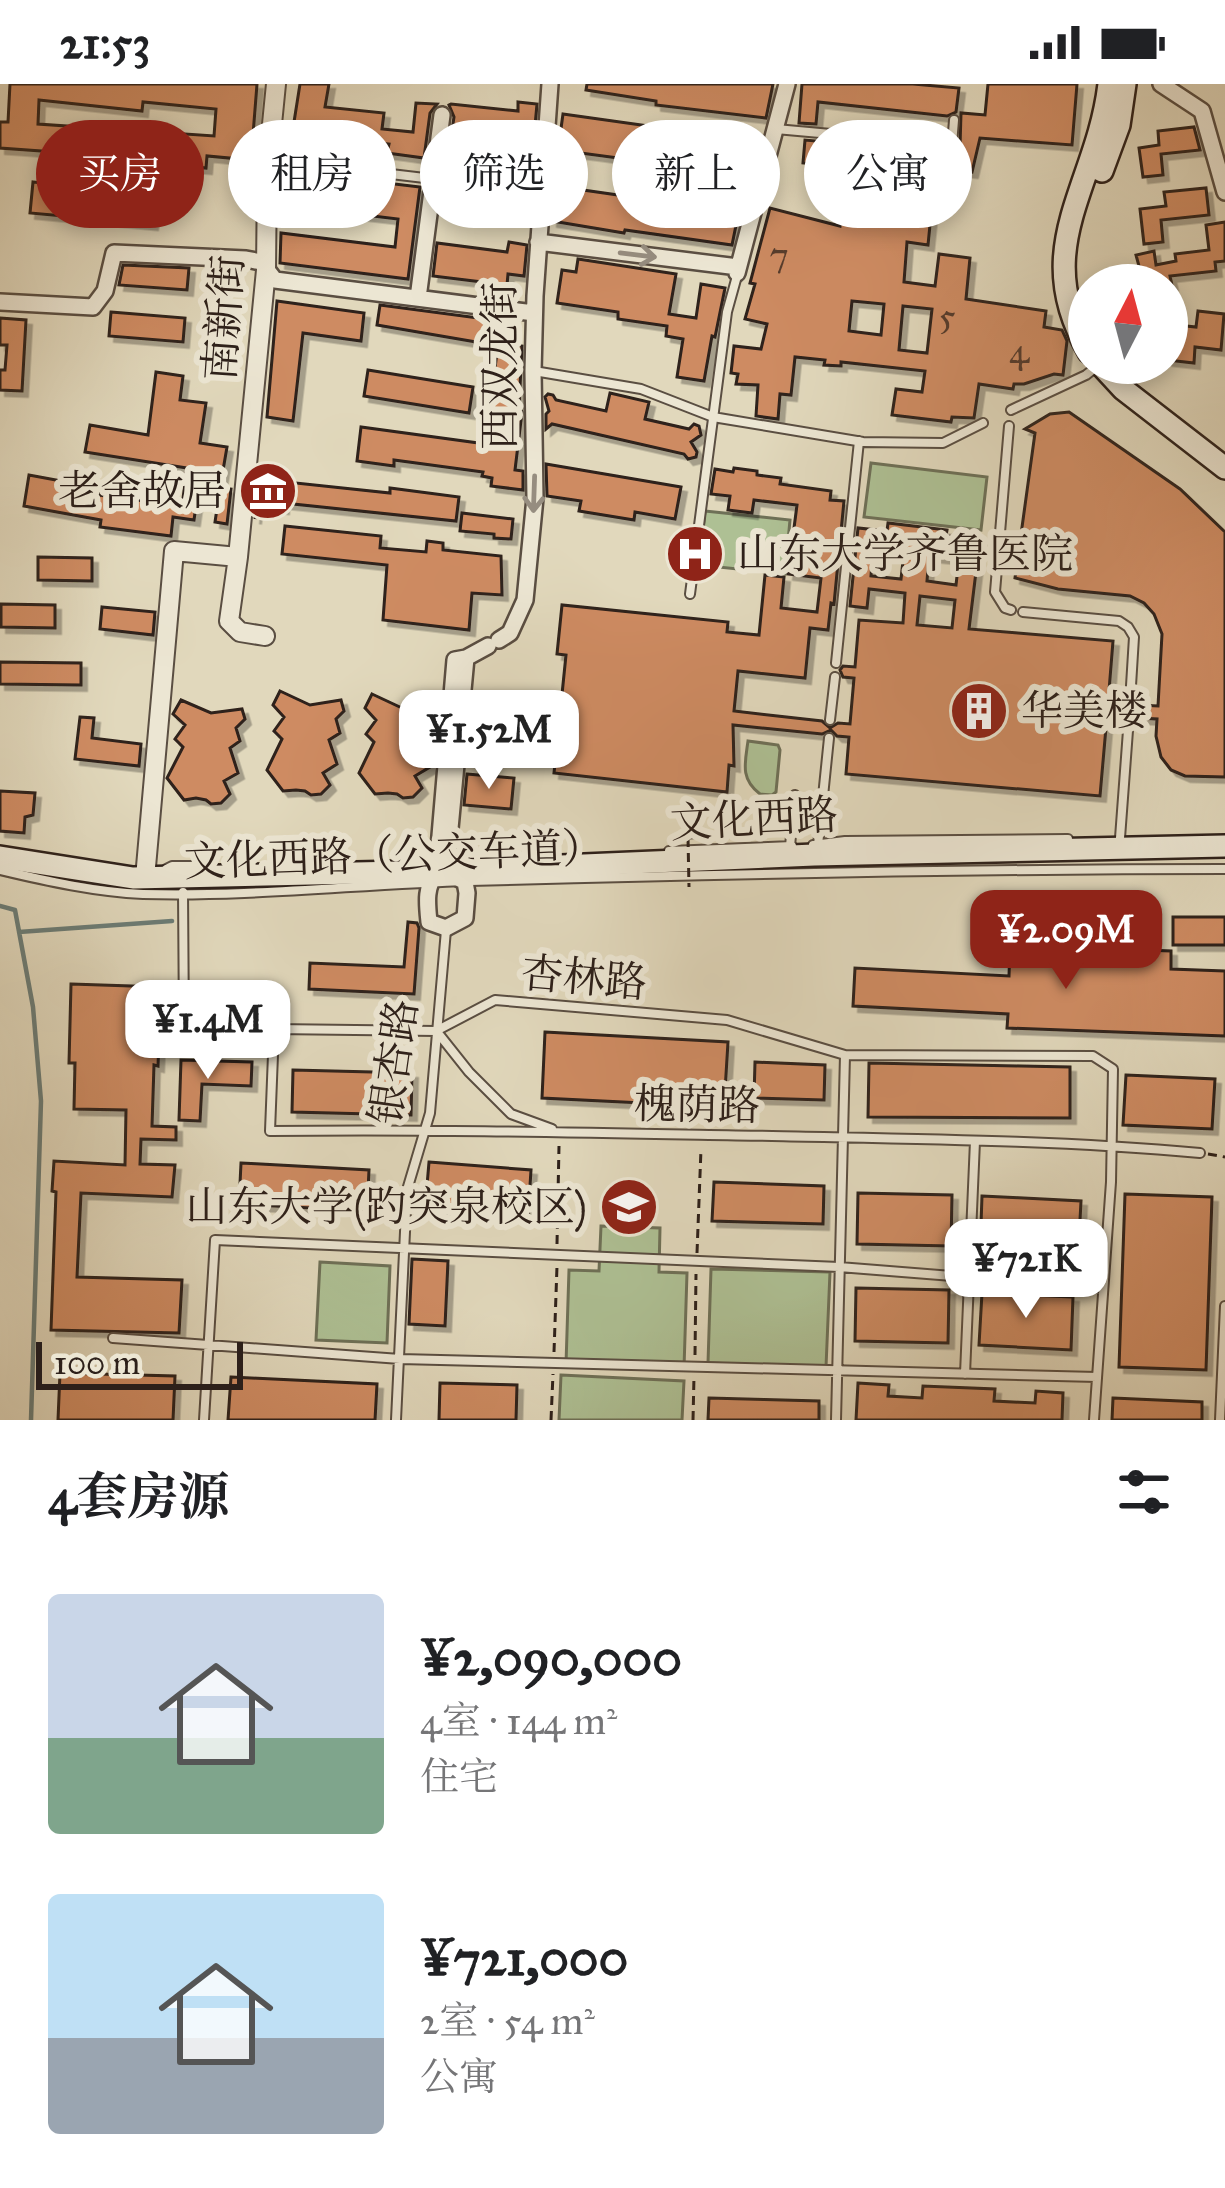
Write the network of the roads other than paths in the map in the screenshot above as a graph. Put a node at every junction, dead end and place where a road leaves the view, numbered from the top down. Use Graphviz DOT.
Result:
graph roads {
  1 [pos="276,84"];
  2 [pos="550,84"];
  3 [pos="787,84"];
  4 [pos="1109,84"];
  5 [pos="1125,84"];
  6 [pos="1161,84"];
  7 [pos="442,115"];
  8 [pos="441,120"];
  9 [pos="777,120"];
  10 [pos="1225,192"];
  11 [pos="427,228"];
  12 [pos="749,228"];
  13 [pos="538,242"];
  14 [pos="1074,264"];
  15 [pos="266,270"];
  16 [pos="737,272"];
  17 [pos="418,298"];
  18 [pos="0,302"];
  19 [pos="1068,306"];
  20 [pos="534,313"];
  21 [pos="533,370"];
  22 [pos="1068,383"];
  23 [pos="1119,384"];
  24 [pos="1136,384"];
  25 [pos="1011,410"];
  26 [pos="713,416"];
  27 [pos="982,423"];
  28 [pos="1009,426"];
  29 [pos="859,441"];
  30 [pos="1225,451"];
  31 [pos="1225,468"];
  32 [pos="238,557"];
  33 [pos="689,594"];
  34 [pos="1011,610"];
  35 [pos="1023,612"];
  36 [pos="265,636"];
  37 [pos="836,663"];
  38 [pos="835,676"];
  39 [pos="1130,702"];
  40 [pos="1129,717"];
  41 [pos="830,720"];
  42 [pos="829,738"];
  43 [pos="795,795"];
  44 [pos="1225,836"];
  45 [pos="1120,838"];
  46 [pos="818,845"];
  47 [pos="790,846"];
  48 [pos="1225,846"];
  49 [pos="0,857"];
  50 [pos="0,869"];
  51 [pos="1225,869"];
  52 [pos="145,878"];
  53 [pos="445,878"];
  54 [pos="183,892"];
  55 [pos="446,929"];
  56 [pos="274,1029"];
  57 [pos="436,1031"];
  58 [pos="845,1054"];
  59 [pos="425,1129"];
  60 [pos="559,1132"];
  61 [pos="843,1138"];
  62 [pos="975,1142"];
  63 [pos="1112,1145"];
  64 [pos="1200,1153"];
  65 [pos="404,1248"];
  66 [pos="839,1267"];
  67 [pos="969,1277"];
  68 [pos="1103,1288"];
  69 [pos="1225,1306"];
  70 [pos="113,1338"];
  71 [pos="208,1346"];
  72 [pos="400,1359"];
  73 [pos="838,1372"];
  74 [pos="965,1374"];
  75 [pos="1097,1377"];
  76 [pos="204,1420"];
  77 [pos="396,1420"];
  78 [pos="836,1420"];
  79 [pos="1094,1420"];
  80 [pos="1220,1420"];
  1 -- 15 [label="street, 南新街"];
  2 -- 13 [label="street, 西双龙街"];
  3 -- 9 [label="street"];
  4 -- 19 [label="main road"];
  5 -- 14 [label="main road"];
  6 -- 10 [label="street"];
  7 -- 8 [label="street"];
  11 -- 17 [label="street"];
  12 -- 16 [label="street"];
  13 -- 16 [label="street, one-way"];
  13 -- 20 [label="street, 西双龙街"];
  15 -- 17 [label="street"];
  15 -- 18 [label="street"];
  15 -- 32 [label="street, 南新街"];
  16 -- 26 [label="lane"];
  17 -- 20 [label="street"];
  20 -- 21 [label="street, 西双龙街"];
  21 -- 26 [label="lane"];
  21 -- 53 [label="street, 西双龙街, one-way"];
  22 -- 25 [label="lane"];
  23 -- 31 [label="main road"];
  24 -- 30 [label="main road"];
  26 -- 29 [label="lane"];
  26 -- 33 [label="lane"];
  27 -- 29 [label="lane"];
  28 -- 34 [label="lane"];
  29 -- 37 [label="lane"];
  32 -- 36 [label="street, 南新街"];
  32 -- 52 [label="street"];
  35 -- 39 [label="lane"];
  38 -- 41 [label="lane"];
  40 -- 45 [label="lane"];
  42 -- 46 [label="lane"];
  43 -- 47 [label="lane"];
  44 -- 45 [label="lane"];
  45 -- 46 [label="lane"];
  46 -- 47 [label="lane"];
  47 -- 53 [label="lane"];
  48 -- 53 [label="main road, 文化西路"];
  49 -- 52 [label="main road, 文化西路"];
  50 -- 54 [label="lane, 文化西路（公交车道）"];
  51 -- 53 [label="lane, 文化西路（公交车道）"];
  52 -- 53 [label="main road, 文化西路"];
  53 -- 54 [label="lane, 文化西路（公交车道）"];
  53 -- 55 [label="street"];
  53 -- 55 [label="street, 银杏路"];
  54 -- 56 [label="lane, 杏林路"];
  55 -- 57 [label="lane, 银杏路"];
  56 -- 57 [label="lane, 杏林路"];
  56 -- 59 [label="lane, 槐荫路"];
  57 -- 58 [label="lane, 杏林路"];
  57 -- 59 [label="lane, 银杏路"];
  57 -- 60 [label="lane"];
  58 -- 61 [label="lane"];
  58 -- 63 [label="lane, 杏林路"];
  59 -- 60 [label="lane, 槐荫路"];
  59 -- 65 [label="lane, 银杏路"];
  60 -- 61 [label="lane, 槐荫路"];
  61 -- 62 [label="lane, 槐荫路"];
  61 -- 66 [label="lane"];
  62 -- 63 [label="lane, 槐荫路"];
  62 -- 67 [label="lane"];
  63 -- 64 [label="lane, 槐荫路"];
  63 -- 68 [label="lane"];
  65 -- 66 [label="lane"];
  65 -- 71 [label="lane"];
  65 -- 72 [label="lane, 银杏路"];
  66 -- 67 [label="lane"];
  66 -- 73 [label="lane"];
  67 -- 68 [label="lane"];
  67 -- 74 [label="lane"];
  68 -- 75 [label="lane"];
  69 -- 80 [label="lane"];
  70 -- 71 [label="lane"];
  71 -- 72 [label="lane"];
  71 -- 76 [label="lane"];
  72 -- 73 [label="lane"];
  72 -- 77 [label="lane, 银杏路"];
  73 -- 74 [label="lane"];
  73 -- 78 [label="lane"];
  74 -- 75 [label="lane"];
  75 -- 79 [label="lane"];
}
